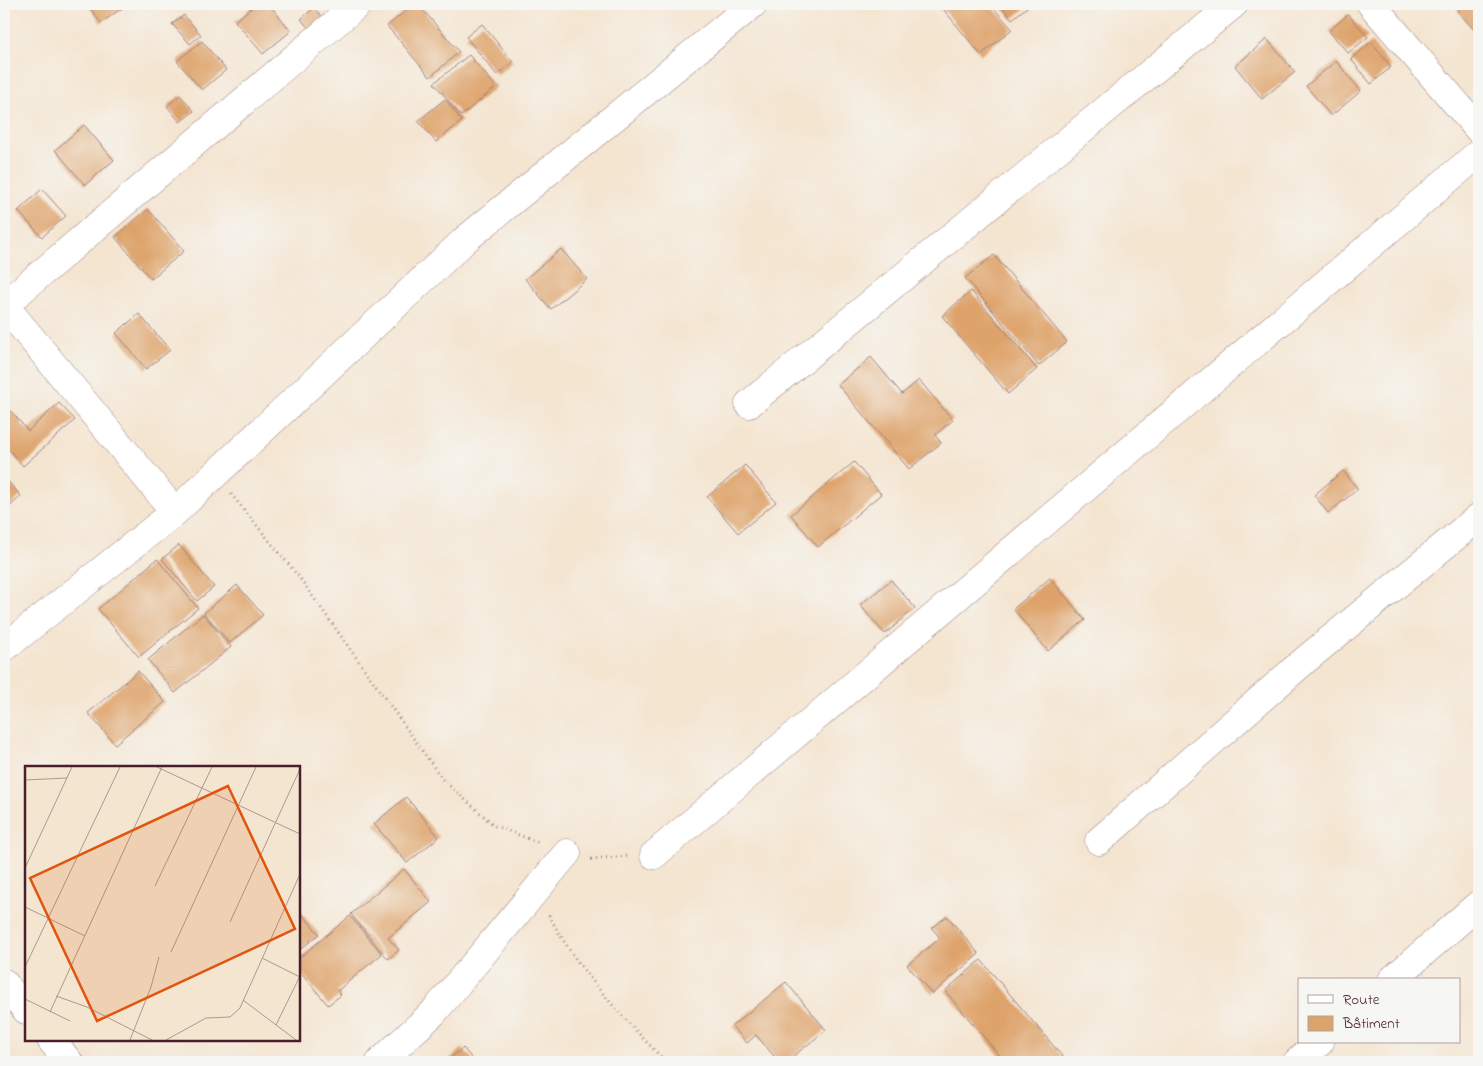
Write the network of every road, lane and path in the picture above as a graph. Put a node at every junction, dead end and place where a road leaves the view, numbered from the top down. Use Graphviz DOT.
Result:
graph roads {
  1 [pos="358,4"];
  2 [pos="753,4"];
  3 [pos="1234,4"];
  4 [pos="1372,4"];
  5 [pos="1479,130"];
  6 [pos="1479,152"];
  7 [pos="4,305"];
  8 [pos="749,404"];
  9 [pos="215,475"];
  10 [pos="175,512"];
  11 [pos="1479,517"];
  12 [pos="4,648"];
  13 [pos="1099,841"];
  14 [pos="567,853"];
  15 [pos="654,854"];
  16 [pos="536,890"];
  17 [pos="1479,904"];
  18 [pos="1394,978"];
  19 [pos="4,983"];
  20 [pos="25,1009"];
  21 [pos="52,1041"];
  22 [pos="1318,1044"];
  23 [pos="70,1062"];
  24 [pos="380,1062"];
  25 [pos="662,1062"];
  26 [pos="1297,1062"];
  1 -- 7 [label="street"];
  2 -- 9 [label="street"];
  3 -- 8 [label="street"];
  4 -- 5 [label="street"];
  6 -- 15 [label="street"];
  7 -- 10 [label="street"];
  9 -- 10 [label="street"];
  9 -- 14 [label="path"];
  10 -- 12 [label="street"];
  11 -- 13 [label="street"];
  14 -- 15 [label="path"];
  14 -- 16 [label="street"];
  16 -- 24 [label="street"];
  16 -- 25 [label="path"];
  17 -- 18 [label="street"];
  19 -- 20 [label="street"];
  21 -- 23 [label="street"];
  22 -- 26 [label="street"];
}
